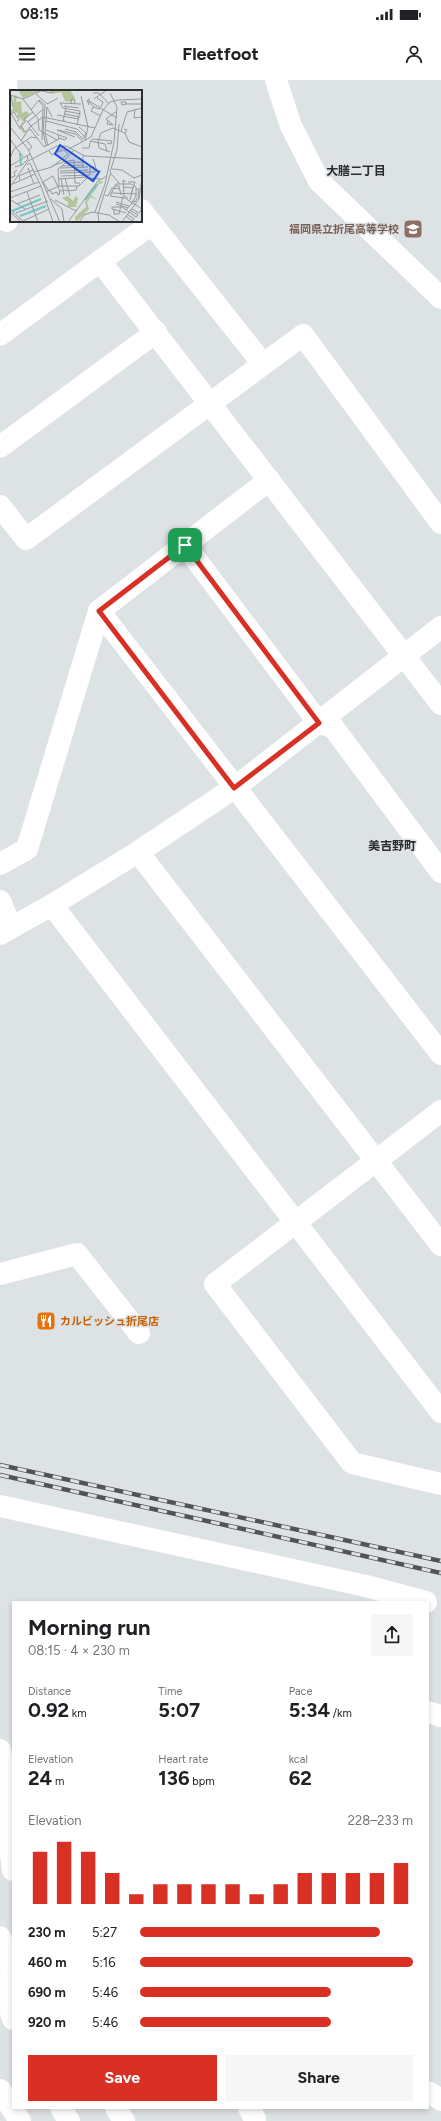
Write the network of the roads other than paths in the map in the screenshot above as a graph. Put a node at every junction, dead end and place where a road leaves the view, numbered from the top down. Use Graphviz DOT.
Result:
graph roads {
  1 [pos="6,80"];
  2 [pos="276,80"];
  3 [pos="146,217"];
  4 [pos="2,218"];
  5 [pos="141,222"];
  6 [pos="100,261"];
  7 [pos="441,298"];
  8 [pos="156,332"];
  9 [pos="0,335"];
  10 [pos="263,364"];
  11 [pos="211,404"];
  12 [pos="0,447"];
  13 [pos="269,480"];
  14 [pos="0,506"];
  15 [pos="441,524"];
  16 [pos="185,545"];
  17 [pos="99,611"];
  18 [pos="441,627"];
  19 [pos="404,656"];
  20 [pos="441,704"];
  21 [pos="319,723"];
  22 [pos="234,788"];
  23 [pos="138,852"];
  24 [pos="0,864"];
  25 [pos="441,872"];
  26 [pos="0,902"];
  27 [pos="52,905"];
  28 [pos="6,931"];
  29 [pos="441,1054"];
  30 [pos="441,1111"];
  31 [pos="377,1160"];
  32 [pos="296,1222"];
  33 [pos="441,1245"];
  34 [pos="0,1274"];
  35 [pos="139,1333"];
  36 [pos="441,1412"];
  37 [pos="441,1484"];
  38 [pos="0,1506"];
  39 [pos="423,1601"];
  40 [pos="429,1603"];
  41 [pos="441,1606"];
  42 [pos="429,1712"];
  43 [pos="441,1716"];
  44 [pos="0,1750"];
  45 [pos="0,1771"];
  46 [pos="12,1824"];
  47 [pos="12,1862"];
  48 [pos="0,1937"];
  49 [pos="12,1969"];
  50 [pos="0,1982"];
  51 [pos="12,2016"];
  52 [pos="0,2090"];
  53 [pos="429,2093"];
  54 [pos="441,2100"];
  55 [pos="12,2109"];
  56 [pos="12,2109"];
  57 [pos="62,2109"];
  58 [pos="77,2109"];
  59 [pos="102,2109"];
  60 [pos="117,2109"];
  61 [pos="20,2121"];
  62 [pos="69,2121"];
  63 [pos="84,2121"];
  64 [pos="108,2121"];
  65 [pos="124,2121"];
  1 -- 4 [label="main road"];
  2 -- 7 [label="main road"];
  3 -- 10 [label="main road"];
  5 -- 6 [label="main road"];
  6 -- 8 [label="main road"];
  6 -- 9 [label="main road"];
  8 -- 11 [label="main road"];
  8 -- 12 [label="main road"];
  10 -- 11 [label="main road"];
  10 -- 15 [label="main road"];
  11 -- 13 [label="main road"];
  11 -- 14 [label="main road"];
  13 -- 16 [label="main road"];
  13 -- 19 [label="main road"];
  16 -- 17 [label="main road"];
  16 -- 21 [label="main road"];
  17 -- 22 [label="main road"];
  17 -- 24 [label="main road"];
  18 -- 19 [label="main road"];
  19 -- 20 [label="main road"];
  19 -- 21 [label="main road"];
  21 -- 22 [label="main road"];
  21 -- 25 [label="main road"];
  22 -- 23 [label="main road"];
  22 -- 29 [label="main road"];
  23 -- 27 [label="main road"];
  23 -- 31 [label="main road"];
  26 -- 28 [label="main road"];
  27 -- 28 [label="main road"];
  27 -- 32 [label="main road"];
  30 -- 31 [label="main road"];
  31 -- 32 [label="main road"];
  31 -- 33 [label="main road"];
  32 -- 36 [label="main road"];
  32 -- 37 [label="main road"];
  34 -- 35 [label="main road"];
  38 -- 39 [label="main road"];
  40 -- 41 [label="main road"];
  42 -- 43 [label="main road"];
  44 -- 46 [label="main road"];
  45 -- 47 [label="main road"];
  48 -- 49 [label="main road"];
  50 -- 51 [label="main road"];
  52 -- 56 [label="main road"];
  53 -- 54 [label="main road"];
  55 -- 61 [label="main road"];
  57 -- 62 [label="main road"];
  58 -- 63 [label="main road"];
  59 -- 64 [label="main road"];
  60 -- 65 [label="main road"];
}
